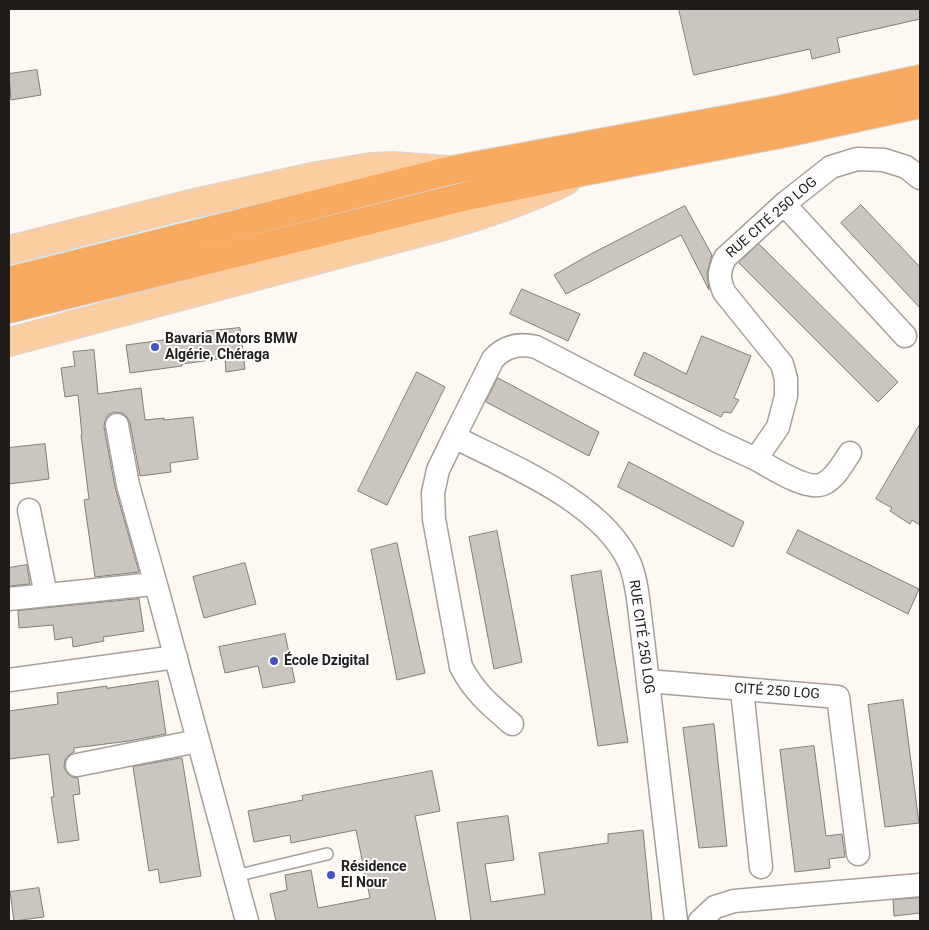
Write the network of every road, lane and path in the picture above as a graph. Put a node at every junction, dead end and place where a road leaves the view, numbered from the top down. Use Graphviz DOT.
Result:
graph roads {
  1 [pos="920,79"];
  2 [pos="920,104"];
  3 [pos="452,170"];
  4 [pos="586,171"];
  5 [pos="920,178"];
  6 [pos="784,204"];
  7 [pos="9,250"];
  8 [pos="9,282"];
  9 [pos="9,309"];
  10 [pos="905,336"];
  11 [pos="9,342"];
  12 [pos="117,425"];
  13 [pos="454,437"];
  14 [pos="850,453"];
  15 [pos="756,460"];
  16 [pos="30,510"];
  17 [pos="158,592"];
  18 [pos="46,595"];
  19 [pos="9,599"];
  20 [pos="176,657"];
  21 [pos="9,680"];
  22 [pos="648,681"];
  23 [pos="742,690"];
  24 [pos="512,724"];
  25 [pos="198,741"];
  26 [pos="77,765"];
  27 [pos="327,854"];
  28 [pos="858,854"];
  29 [pos="761,867"];
  30 [pos="235,876"];
  31 [pos="920,885"];
  32 [pos="247,921"];
  33 [pos="676,921"];
  34 [pos="700,921"];
  1 -- 3 [label="highway"];
  2 -- 4 [label="highway"];
  3 -- 7 [label="main road"];
  3 -- 8 [label="highway"];
  4 -- 9 [label="highway"];
  4 -- 11 [label="main road"];
  5 -- 6 [label="street, RUE CITÉ 250 LOG"];
  6 -- 10 [label="street"];
  6 -- 15 [label="street, RUE CITÉ 250 LOG"];
  12 -- 17 [label="street"];
  13 -- 15 [label="street"];
  13 -- 22 [label="street, RUE CITÉ 250 LOG"];
  13 -- 24 [label="street"];
  14 -- 15 [label="street"];
  16 -- 18 [label="street"];
  17 -- 18 [label="street"];
  17 -- 20 [label="street"];
  18 -- 19 [label="street"];
  20 -- 21 [label="street"];
  20 -- 25 [label="street"];
  22 -- 23 [label="street, CITÉ 250 LOG"];
  22 -- 33 [label="street, RUE CITÉ 250 LOG"];
  23 -- 28 [label="street, CITÉ 250 LOG"];
  23 -- 29 [label="street"];
  25 -- 26 [label="street"];
  25 -- 30 [label="street"];
  27 -- 30 [label="lane"];
  30 -- 32 [label="street"];
  31 -- 34 [label="street"];
}
